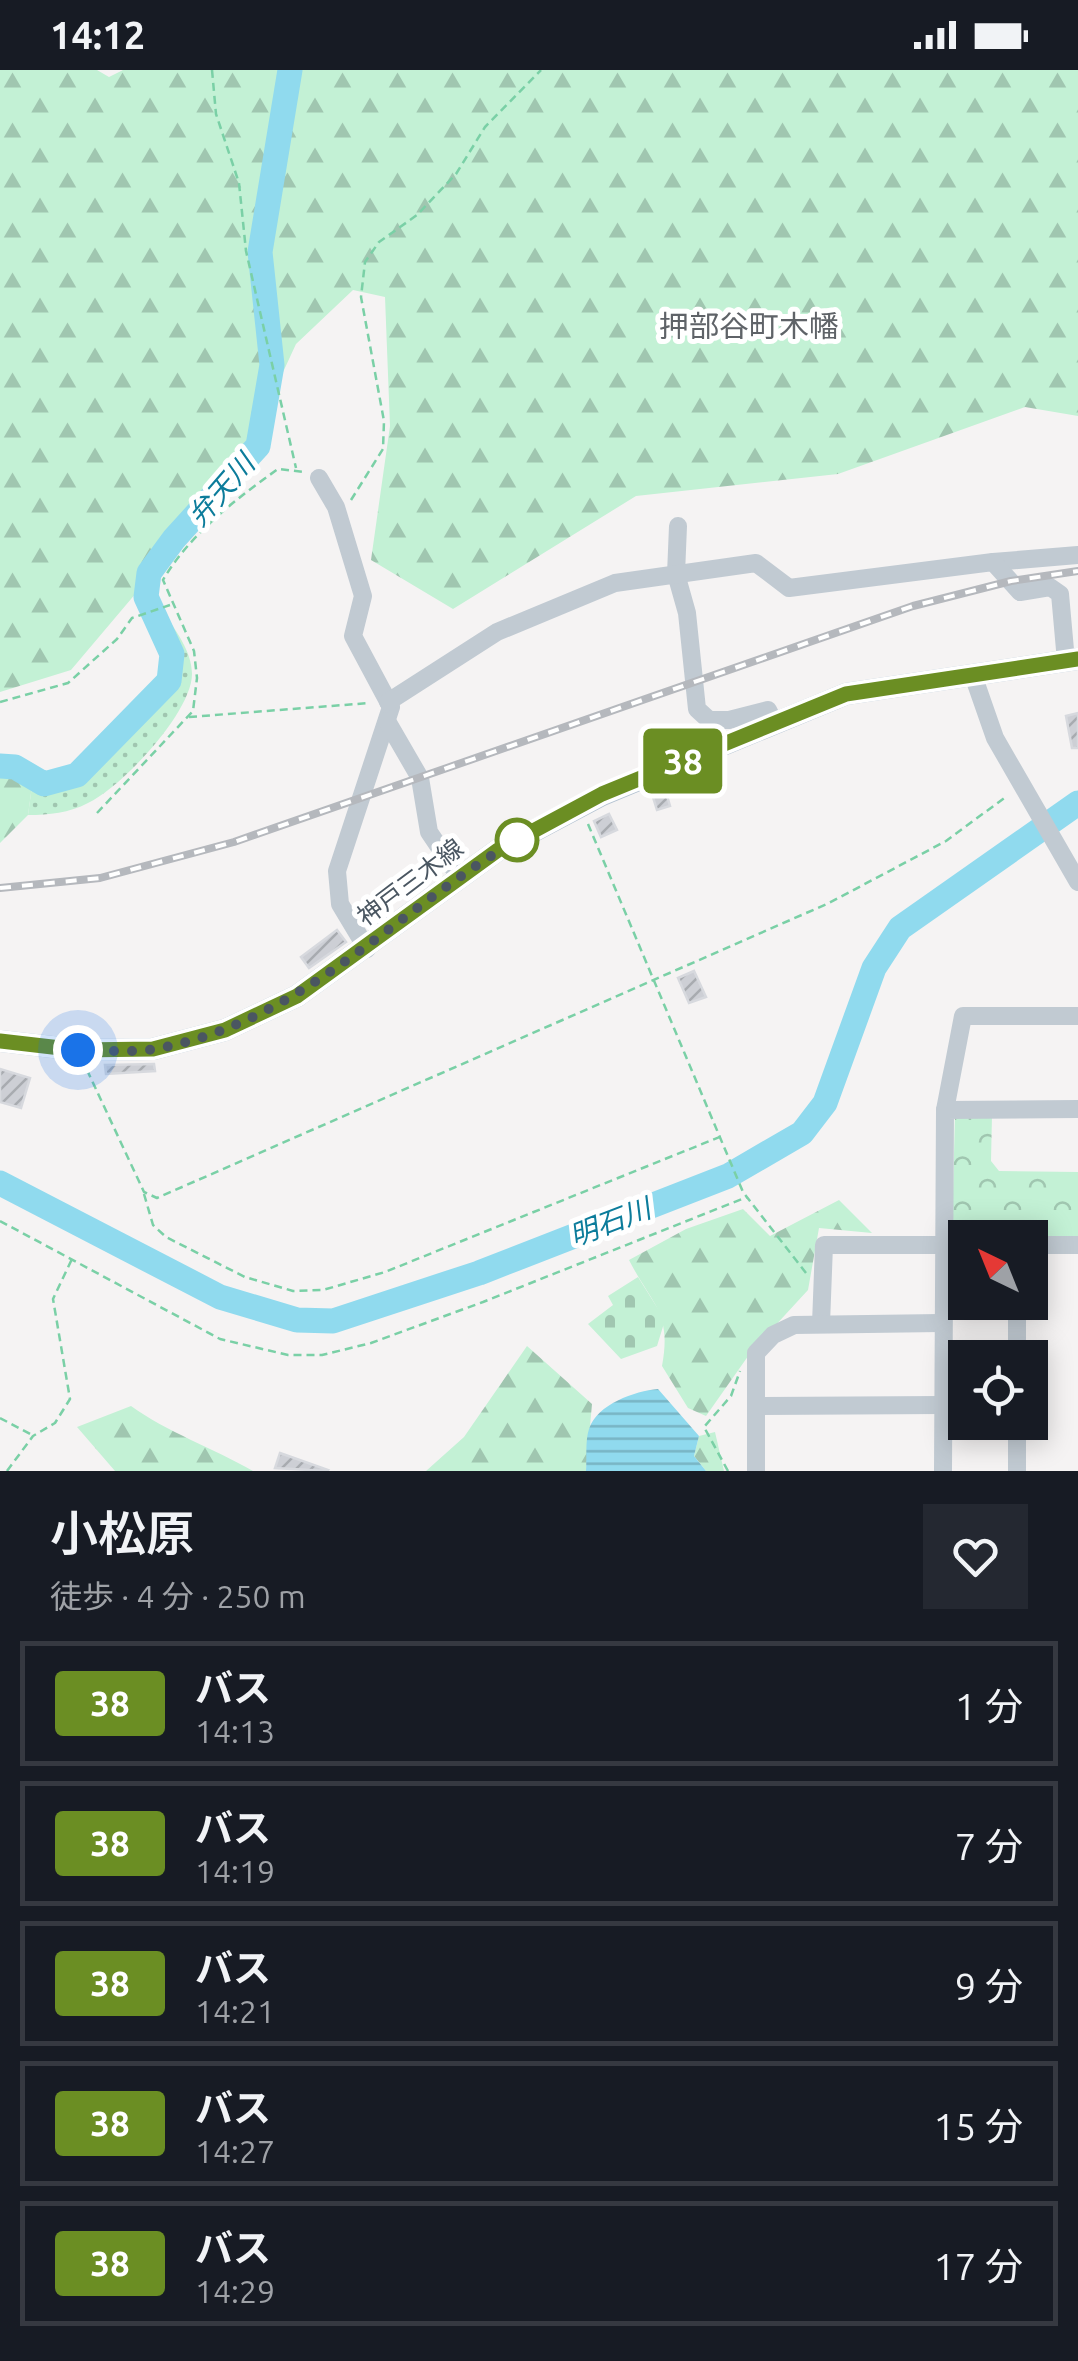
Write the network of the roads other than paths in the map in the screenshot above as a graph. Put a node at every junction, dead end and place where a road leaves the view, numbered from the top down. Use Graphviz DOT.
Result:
graph roads {
  1 [pos="320,478"];
  2 [pos="678,526"];
  3 [pos="1078,555"];
  4 [pos="994,562"];
  5 [pos="676,574"];
  6 [pos="1072,660"];
  7 [pos="973,675"];
  8 [pos="387,711"];
  9 [pos="775,724"];
  10 [pos="1074,862"];
  11 [pos="460,878"];
  12 [pos="1078,882"];
  13 [pos="367,948"];
  14 [pos="1078,1016"];
  15 [pos="0,1041"];
  16 [pos="1078,1109"];
  17 [pos="945,1110"];
  18 [pos="1078,1244"];
  19 [pos="943,1245"];
  20 [pos="948,1245"];
  21 [pos="1048,1245"];
  22 [pos="941,1323"];
  23 [pos="821,1324"];
  24 [pos="942,1404"];
  25 [pos="756,1406"];
  26 [pos="1017,1440"];
  27 [pos="756,1471"];
  28 [pos="943,1471"];
  29 [pos="1017,1471"];
  1 -- 8 [label="street"];
  2 -- 5 [label="street"];
  3 -- 4 [label="street"];
  4 -- 5 [label="street"];
  4 -- 6 [label="street"];
  5 -- 8 [label="street"];
  5 -- 9 [label="street"];
  6 -- 7 [label="main road, 神戸三木線"];
  7 -- 9 [label="main road, 神戸三木線"];
  7 -- 10 [label="street"];
  8 -- 11 [label="street"];
  8 -- 13 [label="street"];
  9 -- 11 [label="main road, 神戸三木線"];
  10 -- 12 [label="street"];
  11 -- 13 [label="main road, 神戸三木線"];
  13 -- 15 [label="main road, 神戸三木線"];
  14 -- 17 [label="street"];
  16 -- 17 [label="street"];
  17 -- 19 [label="street"];
  18 -- 21 [label="street"];
  19 -- 20 [label="street"];
  19 -- 22 [label="street"];
  19 -- 23 [label="street"];
  22 -- 23 [label="street"];
  22 -- 24 [label="street"];
  23 -- 25 [label="street"];
  24 -- 25 [label="street"];
  24 -- 28 [label="street"];
  25 -- 27 [label="street"];
  26 -- 29 [label="street"];
}
